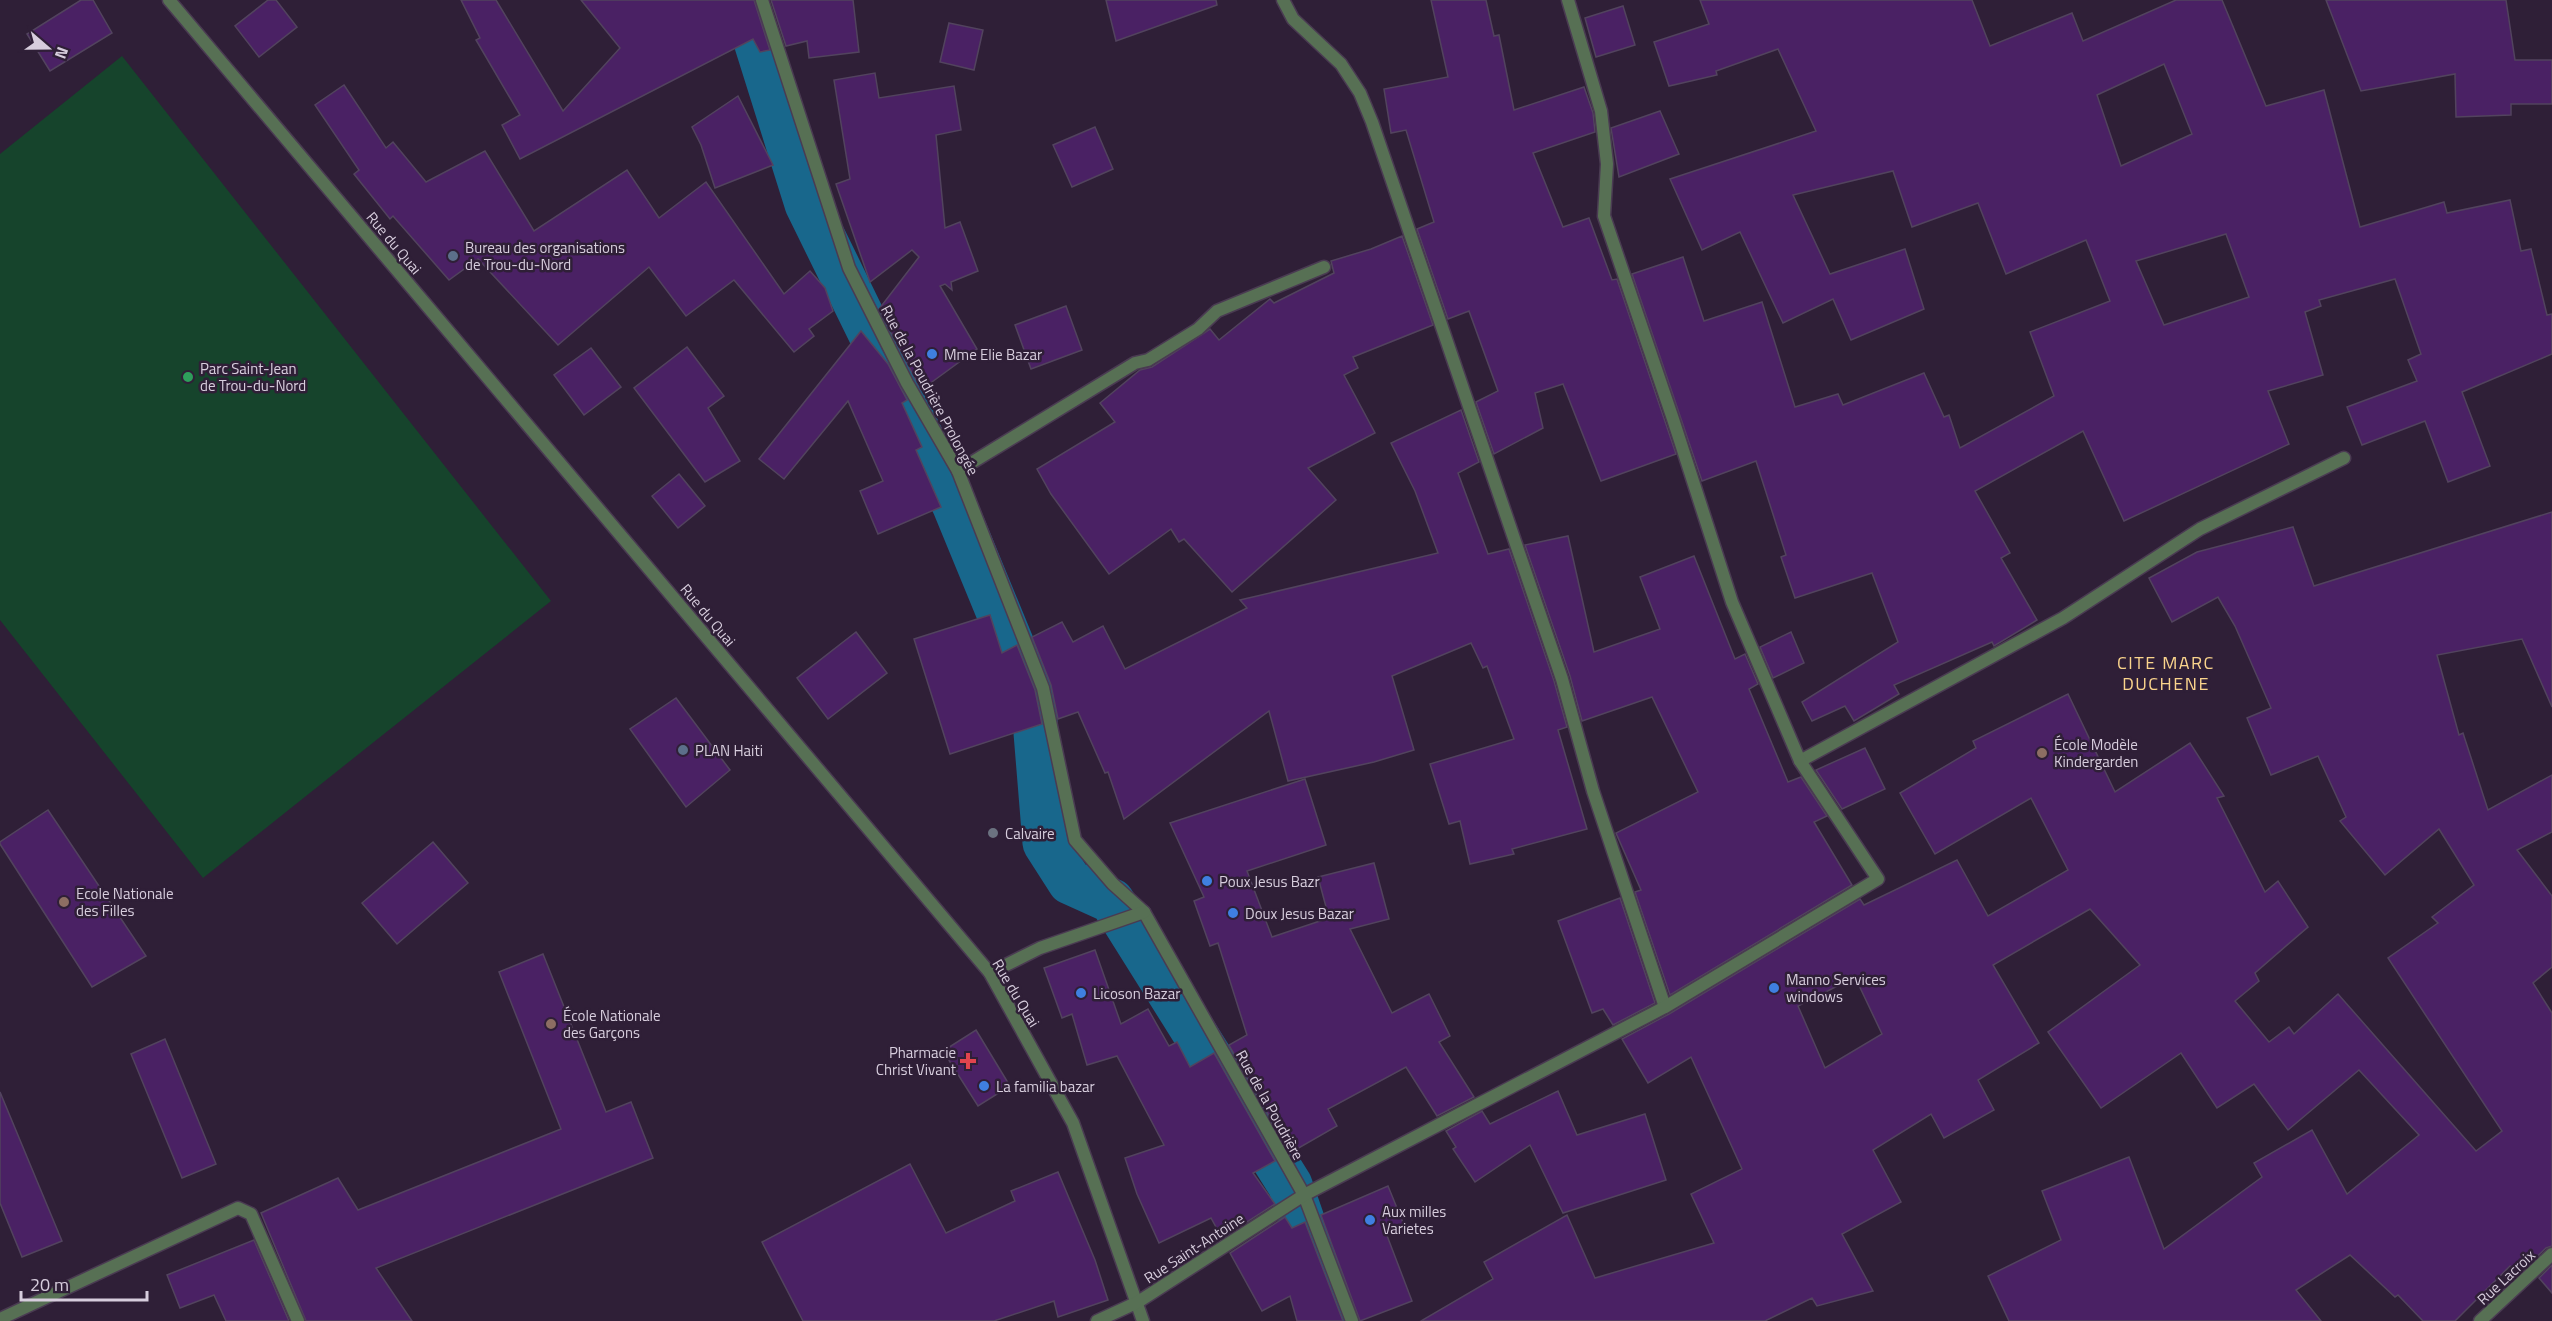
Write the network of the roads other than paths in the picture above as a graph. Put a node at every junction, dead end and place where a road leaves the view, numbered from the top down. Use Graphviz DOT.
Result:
graph roads {
  1 [pos="169,0"];
  2 [pos="762,0"];
  3 [pos="1283,0"];
  4 [pos="1568,0"];
  5 [pos="1324,267"];
  6 [pos="2344,458"];
  7 [pos="958,471"];
  8 [pos="1800,762"];
  9 [pos="1144,912"];
  10 [pos="990,973"];
  11 [pos="1665,1007"];
  12 [pos="1304,1195"];
  13 [pos="2552,1254"];
  14 [pos="1138,1302"];
  15 [pos="0,1319"];
  16 [pos="298,1321"];
  17 [pos="1097,1321"];
  18 [pos="1143,1321"];
  19 [pos="1352,1321"];
  20 [pos="2480,1321"];
  1 -- 10 [label="street, Rue du Quai"];
  2 -- 7 [label="street, Rue de la Poudrière Prolongée"];
  3 -- 11 [label="street"];
  4 -- 8 [label="street"];
  5 -- 7 [label="street"];
  6 -- 8 [label="street"];
  7 -- 9 [label="street, Rue de la Poudrière Prolongée"];
  8 -- 11 [label="street, Rue Saint-Antoine"];
  9 -- 10 [label="street"];
  9 -- 12 [label="street, Rue de la Poudrière"];
  10 -- 14 [label="street, Rue du Quai"];
  11 -- 12 [label="street, Rue Saint-Antoine"];
  12 -- 14 [label="street, Rue Saint-Antoine"];
  12 -- 19 [label="street, Rue de la Poudrière"];
  13 -- 20 [label="street, Rue Lacroix"];
  14 -- 17 [label="street, Rue Saint-Antoine"];
  14 -- 18 [label="street, Rue du Quai"];
  15 -- 16 [label="street"];
}
